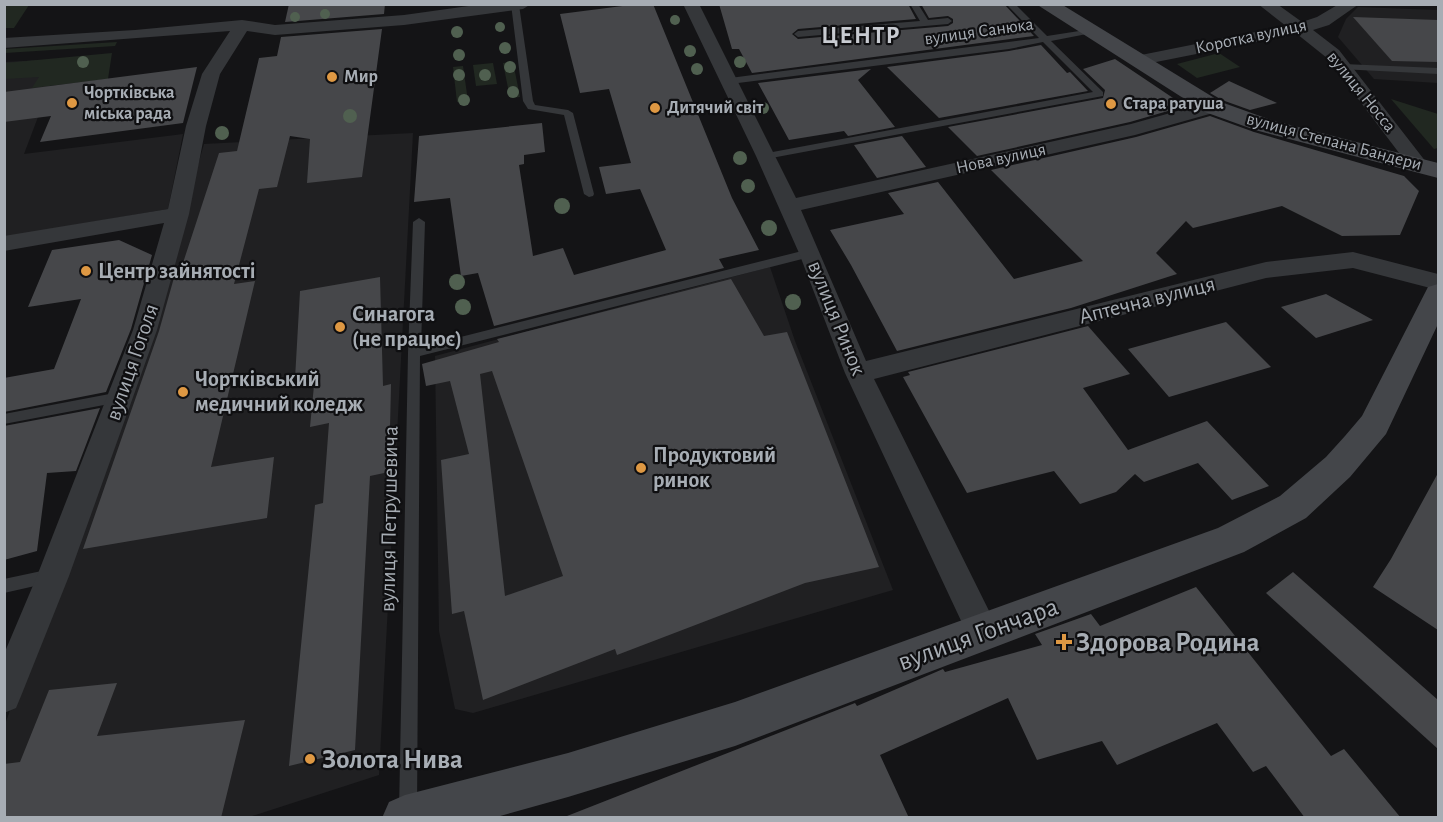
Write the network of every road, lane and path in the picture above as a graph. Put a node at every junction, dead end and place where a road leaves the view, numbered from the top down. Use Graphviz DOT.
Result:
graph roads {
  1 [pos="691,4"];
  2 [pos="914,4"];
  3 [pos="1010,4"];
  4 [pos="1046,4"];
  5 [pos="1266,4"];
  6 [pos="1351,4"];
  7 [pos="519,5"];
  8 [pos="948,21"];
  9 [pos="1092,21"];
  10 [pos="924,22"];
  11 [pos="242,25"];
  12 [pos="1300,28"];
  13 [pos="798,34"];
  14 [pos="1045,40"];
  15 [pos="4,43"];
  16 [pos="1146,59"];
  17 [pos="1343,67"];
  18 [pos="1438,71"];
  19 [pos="1167,78"];
  20 [pos="730,81"];
  21 [pos="1213,108"];
  22 [pos="766,156"];
  23 [pos="1429,168"];
  24 [pos="589,194"];
  25 [pos="788,206"];
  26 [pos="178,214"];
  27 [pos="419,222"];
  28 [pos="4,244"];
  29 [pos="810,253"];
  30 [pos="1438,282"];
  31 [pos="1438,294"];
  32 [pos="414,353"];
  33 [pos="858,373"];
  34 [pos="120,397"];
  35 [pos="4,419"];
  36 [pos="53,576"];
  37 [pos="4,586"];
  38 [pos="983,631"];
  39 [pos="4,696"];
  40 [pos="407,817"];
  1 -- 20 [label="street, вулиця Ринок"];
  2 -- 10 [label="lane"];
  3 -- 14 [label="lane"];
  4 -- 9 [label="street, вулиця Степана Бандери"];
  5 -- 12 [label="street, вулиця Носса"];
  6 -- 12 [label="street, Коротка вулиця"];
  7 -- 11 [label="street"];
  7 -- 24 [label="lane"];
  8 -- 10 [label="lane"];
  9 -- 14 [label="lane, вулиця Санюка"];
  9 -- 16 [label="street, вулиця Степана Бандери"];
  9 -- 19 [label="street, вулиця Степана Бандери"];
  10 -- 13 [label="lane"];
  11 -- 15 [label="street"];
  11 -- 26 [label="street, вулиця Гоголя"];
  12 -- 16 [label="street, Коротка вулиця"];
  12 -- 17 [label="street, вулиця Носса"];
  14 -- 20 [label="lane, вулиця Санюка"];
  14 -- 22 [label="lane"];
  16 -- 19 [label="street, вулиця Степана Бандери"];
  17 -- 18 [label="lane"];
  17 -- 23 [label="street, вулиця Носса"];
  19 -- 21 [label="street, вулиця Степана Бандери"];
  20 -- 22 [label="street, вулиця Ринок"];
  21 -- 23 [label="street, вулиця Степана Бандери"];
  21 -- 25 [label="street, Нова вулиця"];
  22 -- 25 [label="street, вулиця Ринок"];
  25 -- 29 [label="street, вулиця Ринок"];
  26 -- 28 [label="street"];
  26 -- 34 [label="street, вулиця Гоголя"];
  27 -- 32 [label="lane, вулиця Петрушевича"];
  29 -- 32 [label="lane"];
  29 -- 33 [label="street, вулиця Ринок"];
  30 -- 33 [label="street, Аптечна вулиця"];
  31 -- 38 [label="street, вулиця Гончара"];
  32 -- 40 [label="lane, вулиця Петрушевича"];
  33 -- 38 [label="street, вулиця Ринок"];
  34 -- 35 [label="lane"];
  34 -- 36 [label="street, вулиця Гоголя"];
  36 -- 37 [label="lane"];
  36 -- 39 [label="street, вулиця Гоголя"];
  38 -- 40 [label="street, вулиця Гончара"];
}
